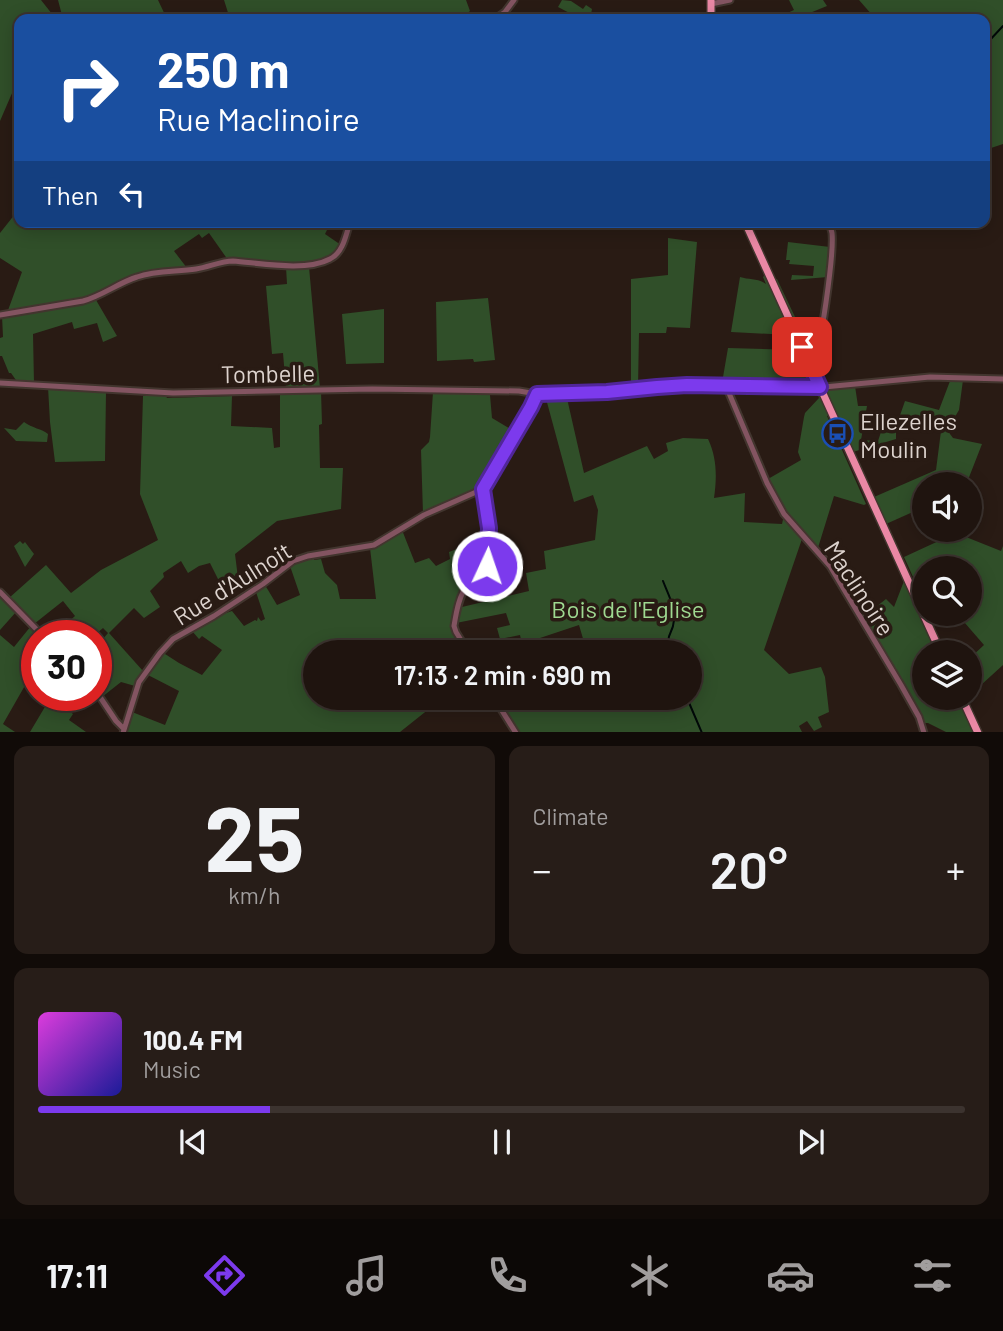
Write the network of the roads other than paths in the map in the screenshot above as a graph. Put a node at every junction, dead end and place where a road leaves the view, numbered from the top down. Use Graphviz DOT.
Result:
graph roads {
  1 [pos="513,0"];
  2 [pos="730,0"];
  3 [pos="711,2"];
  4 [pos="502,14"];
  5 [pos="348,228"];
  6 [pos="748,228"];
  7 [pos="830,228"];
  8 [pos="0,315"];
  9 [pos="811,368"];
  10 [pos="1003,379"];
  11 [pos="0,383"];
  12 [pos="726,386"];
  13 [pos="820,387"];
  14 [pos="537,394"];
  15 [pos="483,489"];
  16 [pos="0,592"];
  17 [pos="27,620"];
  18 [pos="461,640"];
  19 [pos="935,640"];
  20 [pos="502,710"];
  21 [pos="967,710"];
  22 [pos="109,711"];
  23 [pos="124,731"];
  24 [pos="515,732"];
  25 [pos="924,732"];
  26 [pos="978,732"];
  1 -- 4 [label="street"];
  2 -- 3 [label="street"];
  5 -- 8 [label="street"];
  6 -- 9 [label="main road"];
  7 -- 9 [label="street"];
  9 -- 13 [label="main road"];
  10 -- 13 [label="street, Tombelle"];
  11 -- 14 [label="street, Tombelle"];
  12 -- 13 [label="street, Tombelle"];
  12 -- 14 [label="street, Tombelle"];
  12 -- 25 [label="street, Maclinoire"];
  13 -- 19 [label="main road"];
  14 -- 15 [label="street"];
  15 -- 18 [label="street"];
  15 -- 23 [label="street, Rue d'Aulnoit"];
  16 -- 17 [label="street"];
  20 -- 24 [label="street"];
  21 -- 26 [label="main road"];
  22 -- 23 [label="street, Rue d'Aulnoit"];
}
